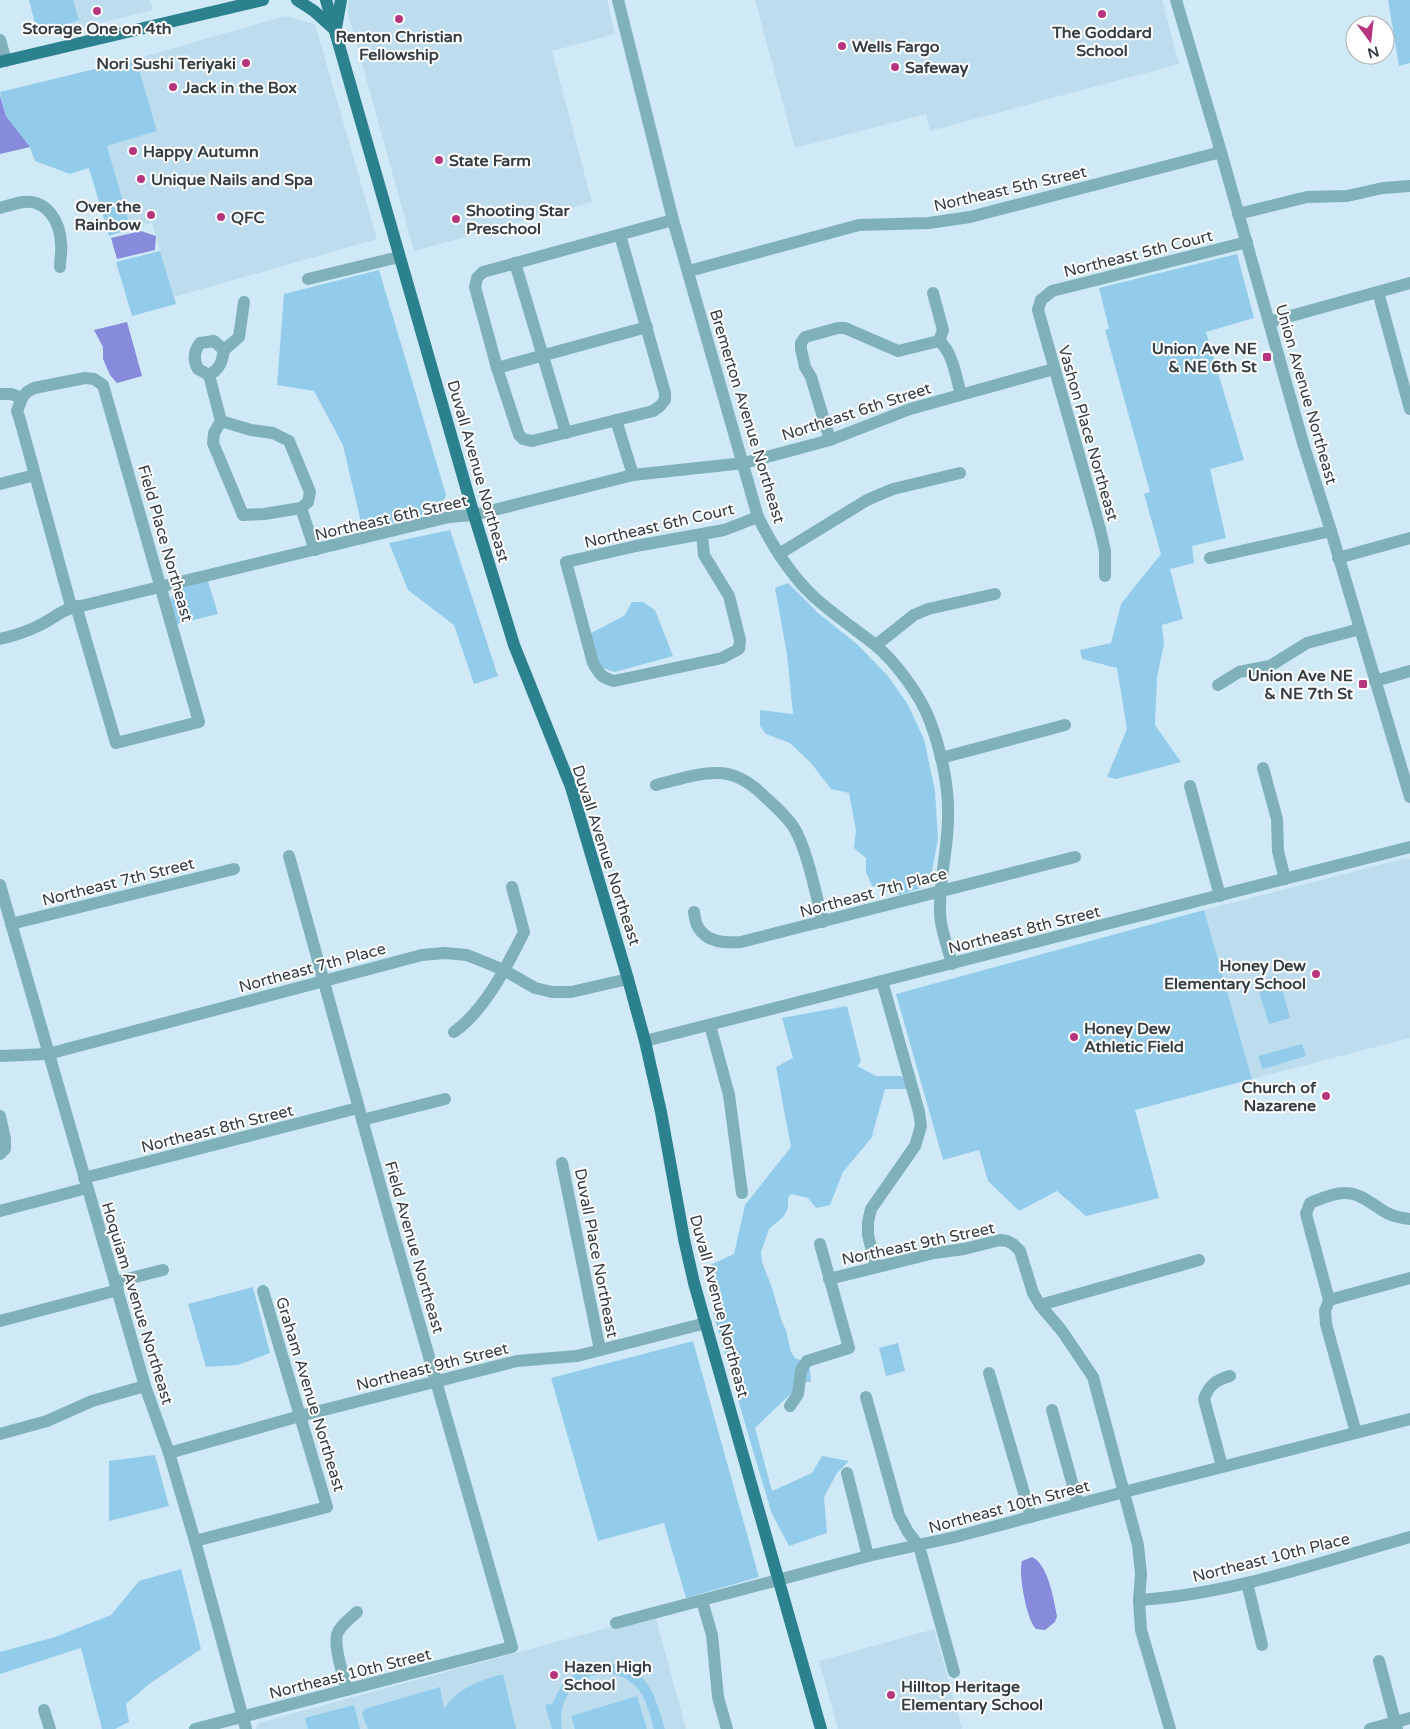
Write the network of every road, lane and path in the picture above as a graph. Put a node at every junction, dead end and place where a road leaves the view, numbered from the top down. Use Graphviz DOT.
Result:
graph roads {
  1 [pos="263,0"];
  2 [pos="297,0"];
  3 [pos="326,0"];
  4 [pos="341,0"];
  5 [pos="618,0"];
  6 [pos="1176,0"];
  7 [pos="335,30"];
  8 [pos="0,40"];
  9 [pos="3,62"];
  10 [pos="1221,152"];
  11 [pos="1410,186"];
  12 [pos="0,208"];
  13 [pos="1238,214"];
  14 [pos="673,220"];
  15 [pos="620,235"];
  16 [pos="1247,242"];
  17 [pos="399,256"];
  18 [pos="515,263"];
  19 [pos="60,267"];
  20 [pos="689,270"];
  21 [pos="308,280"];
  22 [pos="1410,283"];
  23 [pos="1378,292"];
  24 [pos="933,293"];
  25 [pos="1041,300"];
  26 [pos="244,302"];
  27 [pos="1269,322"];
  28 [pos="647,328"];
  29 [pos="939,341"];
  30 [pos="224,350"];
  31 [pos="543,355"];
  32 [pos="497,368"];
  33 [pos="1054,370"];
  34 [pos="209,375"];
  35 [pos="0,394"];
  36 [pos="960,394"];
  37 [pos="22,398"];
  38 [pos="1410,409"];
  39 [pos="616,420"];
  40 [pos="221,421"];
  41 [pos="566,433"];
  42 [pos="830,440"];
  43 [pos="744,463"];
  44 [pos="960,473"];
  45 [pos="35,475"];
  46 [pos="633,475"];
  47 [pos="0,484"];
  48 [pos="301,508"];
  49 [pos="474,515"];
  50 [pos="758,517"];
  51 [pos="1331,531"];
  52 [pos="702,534"];
  53 [pos="1410,538"];
  54 [pos="315,550"];
  55 [pos="779,554"];
  56 [pos="1210,558"];
  57 [pos="1338,558"];
  58 [pos="1105,576"];
  59 [pos="161,586"];
  60 [pos="995,594"];
  61 [pos="73,606"];
  62 [pos="1360,629"];
  63 [pos="0,639"];
  64 [pos="876,645"];
  65 [pos="1410,671"];
  66 [pos="1375,681"];
  67 [pos="1218,685"];
  68 [pos="1065,725"];
  69 [pos="941,758"];
  70 [pos="1263,768"];
  71 [pos="656,785"];
  72 [pos="1190,786"];
  73 [pos="1409,792"];
  74 [pos="1410,847"];
  75 [pos="289,856"];
  76 [pos="1075,857"];
  77 [pos="234,870"];
  78 [pos="1285,879"];
  79 [pos="0,885"];
  80 [pos="512,887"];
  81 [pos="940,891"];
  82 [pos="1220,896"];
  83 [pos="694,912"];
  84 [pos="6,919"];
  85 [pos="823,922"];
  86 [pos="952,964"];
  87 [pos="504,970"];
  88 [pos="628,979"];
  89 [pos="322,981"];
  90 [pos="882,982"];
  91 [pos="710,1025"];
  92 [pos="454,1032"];
  93 [pos="645,1040"];
  94 [pos="48,1054"];
  95 [pos="0,1056"];
  96 [pos="445,1099"];
  97 [pos="360,1114"];
  98 [pos="0,1116"];
  99 [pos="2,1151"];
  100 [pos="562,1163"];
  101 [pos="86,1183"];
  102 [pos="742,1193"];
  103 [pos="0,1212"];
  104 [pos="1410,1219"];
  105 [pos="820,1244"];
  106 [pos="1199,1260"];
  107 [pos="876,1267"];
  108 [pos="163,1270"];
  109 [pos="1410,1278"];
  110 [pos="829,1279"];
  111 [pos="116,1286"];
  112 [pos="263,1290"];
  113 [pos="1329,1300"];
  114 [pos="1040,1305"];
  115 [pos="0,1321"];
  116 [pos="706,1323"];
  117 [pos="600,1350"];
  118 [pos="989,1373"];
  119 [pos="1230,1376"];
  120 [pos="437,1382"];
  121 [pos="145,1386"];
  122 [pos="866,1397"];
  123 [pos="790,1406"];
  124 [pos="1052,1410"];
  125 [pos="300,1416"];
  126 [pos="1409,1422"];
  127 [pos="1356,1433"];
  128 [pos="0,1434"];
  129 [pos="169,1453"];
  130 [pos="1222,1466"];
  131 [pos="847,1473"];
  132 [pos="1124,1492"];
  133 [pos="1078,1504"];
  134 [pos="1031,1517"];
  135 [pos="1410,1537"];
  136 [pos="195,1541"];
  137 [pos="919,1546"];
  138 [pos="868,1556"];
  139 [pos="779,1580"];
  140 [pos="1247,1583"];
  141 [pos="1139,1600"];
  142 [pos="702,1601"];
  143 [pos="356,1612"];
  144 [pos="616,1623"];
  145 [pos="1262,1645"];
  146 [pos="512,1647"];
  147 [pos="1379,1661"];
  148 [pos="954,1672"];
  149 [pos="346,1690"];
  150 [pos="44,1710"];
  151 [pos="1410,1718"];
  152 [pos="244,1723"];
  153 [pos="1396,1726"];
  154 [pos="50,1729"];
  155 [pos="195,1729"];
  156 [pos="727,1729"];
  157 [pos="822,1729"];
  158 [pos="1170,1729"];
  159 [pos="1370,1729"];
  1 -- 9 [label="main road"];
  2 -- 7 [label="main road"];
  3 -- 7 [label="main road, Duvall Avenue Northeast"];
  4 -- 7 [label="main road"];
  5 -- 14 [label="street, Bremerton Avenue Northeast"];
  6 -- 10 [label="street, Union Avenue Northeast"];
  7 -- 17 [label="main road, Duvall Avenue Northeast"];
  8 -- 9 [label="street"];
  10 -- 13 [label="street, Union Avenue Northeast"];
  10 -- 20 [label="street, Northeast 5th Street"];
  11 -- 13 [label="street"];
  12 -- 19 [label="street"];
  13 -- 16 [label="street, Union Avenue Northeast"];
  14 -- 15 [label="street"];
  14 -- 20 [label="street, Bremerton Avenue Northeast"];
  15 -- 18 [label="street"];
  15 -- 28 [label="street"];
  16 -- 25 [label="street, Northeast 5th Court"];
  16 -- 27 [label="street, Union Avenue Northeast"];
  17 -- 21 [label="street"];
  17 -- 49 [label="main road, Duvall Avenue Northeast"];
  18 -- 31 [label="street"];
  18 -- 32 [label="street"];
  20 -- 43 [label="street, Bremerton Avenue Northeast"];
  22 -- 23 [label="street"];
  23 -- 27 [label="street"];
  23 -- 38 [label="street"];
  24 -- 29 [label="street"];
  25 -- 33 [label="street, Vashon Place Northeast"];
  26 -- 30 [label="street"];
  27 -- 51 [label="street, Union Avenue Northeast"];
  28 -- 31 [label="street"];
  28 -- 39 [label="street"];
  29 -- 36 [label="street"];
  29 -- 42 [label="street"];
  30 -- 34 [label="street"];
  30 -- 34 [label="street"];
  31 -- 32 [label="street"];
  31 -- 41 [label="street"];
  32 -- 41 [label="street"];
  33 -- 36 [label="street, Northeast 6th Street"];
  33 -- 58 [label="street, Vashon Place Northeast"];
  34 -- 40 [label="street"];
  35 -- 37 [label="street"];
  36 -- 42 [label="street, Northeast 6th Street"];
  37 -- 45 [label="street"];
  37 -- 59 [label="street, Field Place Northeast"];
  39 -- 41 [label="street"];
  39 -- 46 [label="street"];
  40 -- 48 [label="street"];
  40 -- 48 [label="street"];
  42 -- 43 [label="street, Northeast 6th Street"];
  43 -- 46 [label="street, Northeast 6th Street"];
  43 -- 50 [label="street, Bremerton Avenue Northeast"];
  44 -- 55 [label="street"];
  45 -- 47 [label="street"];
  45 -- 61 [label="street"];
  46 -- 49 [label="street, Northeast 6th Street"];
  48 -- 54 [label="street"];
  49 -- 54 [label="street, Northeast 6th Street"];
  49 -- 88 [label="main road, Duvall Avenue Northeast"];
  50 -- 52 [label="street, Northeast 6th Court"];
  50 -- 55 [label="street, Bremerton Avenue Northeast"];
  51 -- 56 [label="street"];
  51 -- 57 [label="street, Union Avenue Northeast"];
  52 -- 52 [label="street, Northeast 6th Court"];
  53 -- 57 [label="street"];
  54 -- 59 [label="street, Northeast 6th Street"];
  55 -- 64 [label="street, Bremerton Avenue Northeast"];
  57 -- 62 [label="street, Union Avenue Northeast"];
  59 -- 61 [label="street, Northeast 6th Street"];
  59 -- 61 [label="street, Field Place Northeast"];
  60 -- 64 [label="street"];
  61 -- 63 [label="street, Northeast 6th Street"];
  62 -- 66 [label="street, Union Avenue Northeast"];
  62 -- 67 [label="street"];
  64 -- 69 [label="street, Bremerton Avenue Northeast"];
  65 -- 66 [label="street"];
  66 -- 73 [label="street, Union Avenue Northeast"];
  68 -- 69 [label="street"];
  69 -- 81 [label="street, Bremerton Avenue Northeast"];
  70 -- 78 [label="street"];
  71 -- 85 [label="street"];
  72 -- 82 [label="street"];
  74 -- 78 [label="street, Northeast 8th Street"];
  75 -- 89 [label="street, Field Avenue Northeast"];
  76 -- 81 [label="street, Northeast 7th Place"];
  77 -- 84 [label="street, Northeast 7th Street"];
  78 -- 82 [label="street, Northeast 8th Street"];
  79 -- 84 [label="street, Hoquiam Avenue Northeast"];
  80 -- 87 [label="street"];
  81 -- 85 [label="street, Northeast 7th Place"];
  81 -- 86 [label="street, Bremerton Avenue Northeast"];
  82 -- 86 [label="street, Northeast 8th Street"];
  83 -- 85 [label="street, Northeast 7th Place"];
  84 -- 94 [label="street, Hoquiam Avenue Northeast"];
  86 -- 90 [label="street, Northeast 8th Street"];
  87 -- 88 [label="street, Northeast 7th Place"];
  87 -- 89 [label="street, Northeast 7th Place"];
  87 -- 92 [label="street"];
  88 -- 93 [label="main road, Duvall Avenue Northeast"];
  89 -- 94 [label="street, Northeast 7th Place"];
  89 -- 97 [label="street, Field Avenue Northeast"];
  90 -- 91 [label="street, Northeast 8th Street"];
  90 -- 107 [label="street"];
  91 -- 93 [label="street, Northeast 8th Street"];
  91 -- 102 [label="street"];
  93 -- 116 [label="main road, Duvall Avenue Northeast"];
  94 -- 95 [label="street, Northeast 7th Place"];
  94 -- 101 [label="street, Hoquiam Avenue Northeast"];
  96 -- 97 [label="street, Northeast 8th Street"];
  97 -- 101 [label="street, Northeast 8th Street"];
  97 -- 120 [label="street, Field Avenue Northeast"];
  98 -- 99 [label="street"];
  100 -- 117 [label="street, Duvall Place Northeast"];
  101 -- 103 [label="street, Northeast 8th Street"];
  101 -- 111 [label="street, Hoquiam Avenue Northeast"];
  104 -- 113 [label="street"];
  105 -- 110 [label="street"];
  106 -- 114 [label="street"];
  107 -- 110 [label="street, Northeast 9th Street"];
  107 -- 114 [label="street, Northeast 9th Street"];
  108 -- 111 [label="street"];
  109 -- 113 [label="street"];
  110 -- 123 [label="street"];
  111 -- 115 [label="street"];
  111 -- 121 [label="street, Hoquiam Avenue Northeast"];
  112 -- 125 [label="street, Graham Avenue Northeast"];
  113 -- 127 [label="street"];
  114 -- 132 [label="street"];
  116 -- 117 [label="street, Northeast 9th Street"];
  116 -- 139 [label="main road, Duvall Avenue Northeast"];
  117 -- 120 [label="street, Northeast 9th Street"];
  118 -- 134 [label="street"];
  119 -- 130 [label="street"];
  120 -- 125 [label="street, Northeast 9th Street"];
  120 -- 146 [label="street, Field Avenue Northeast"];
  121 -- 128 [label="street"];
  121 -- 129 [label="street, Hoquiam Avenue Northeast"];
  122 -- 137 [label="street"];
  124 -- 133 [label="street"];
  125 -- 129 [label="street, Northeast 9th Street"];
  125 -- 136 [label="street, Graham Avenue Northeast"];
  126 -- 127 [label="street, Northeast 10th Street"];
  127 -- 130 [label="street, Northeast 10th Street"];
  129 -- 136 [label="street, Hoquiam Avenue Northeast"];
  130 -- 132 [label="street, Northeast 10th Street"];
  131 -- 138 [label="street"];
  132 -- 133 [label="street, Northeast 10th Street"];
  132 -- 141 [label="street"];
  133 -- 134 [label="street, Northeast 10th Street"];
  134 -- 137 [label="street, Northeast 10th Street"];
  135 -- 140 [label="street, Northeast 10th Place"];
  136 -- 152 [label="street, Hoquiam Avenue Northeast"];
  137 -- 138 [label="street, Northeast 10th Street"];
  137 -- 148 [label="street"];
  138 -- 139 [label="street, Northeast 10th Street"];
  139 -- 142 [label="street, Northeast 10th Street"];
  139 -- 157 [label="main road, Duvall Avenue Northeast"];
  140 -- 141 [label="street, Northeast 10th Place"];
  140 -- 145 [label="street"];
  141 -- 158 [label="street"];
  142 -- 144 [label="street, Northeast 10th Street"];
  142 -- 156 [label="street"];
  143 -- 149 [label="street"];
  146 -- 149 [label="street, Northeast 10th Street"];
  147 -- 153 [label="street"];
  149 -- 152 [label="street, Northeast 10th Street"];
  150 -- 154 [label="street"];
  151 -- 153 [label="street"];
  152 -- 155 [label="street, Northeast 10th Street"];
  153 -- 159 [label="street"];
}
